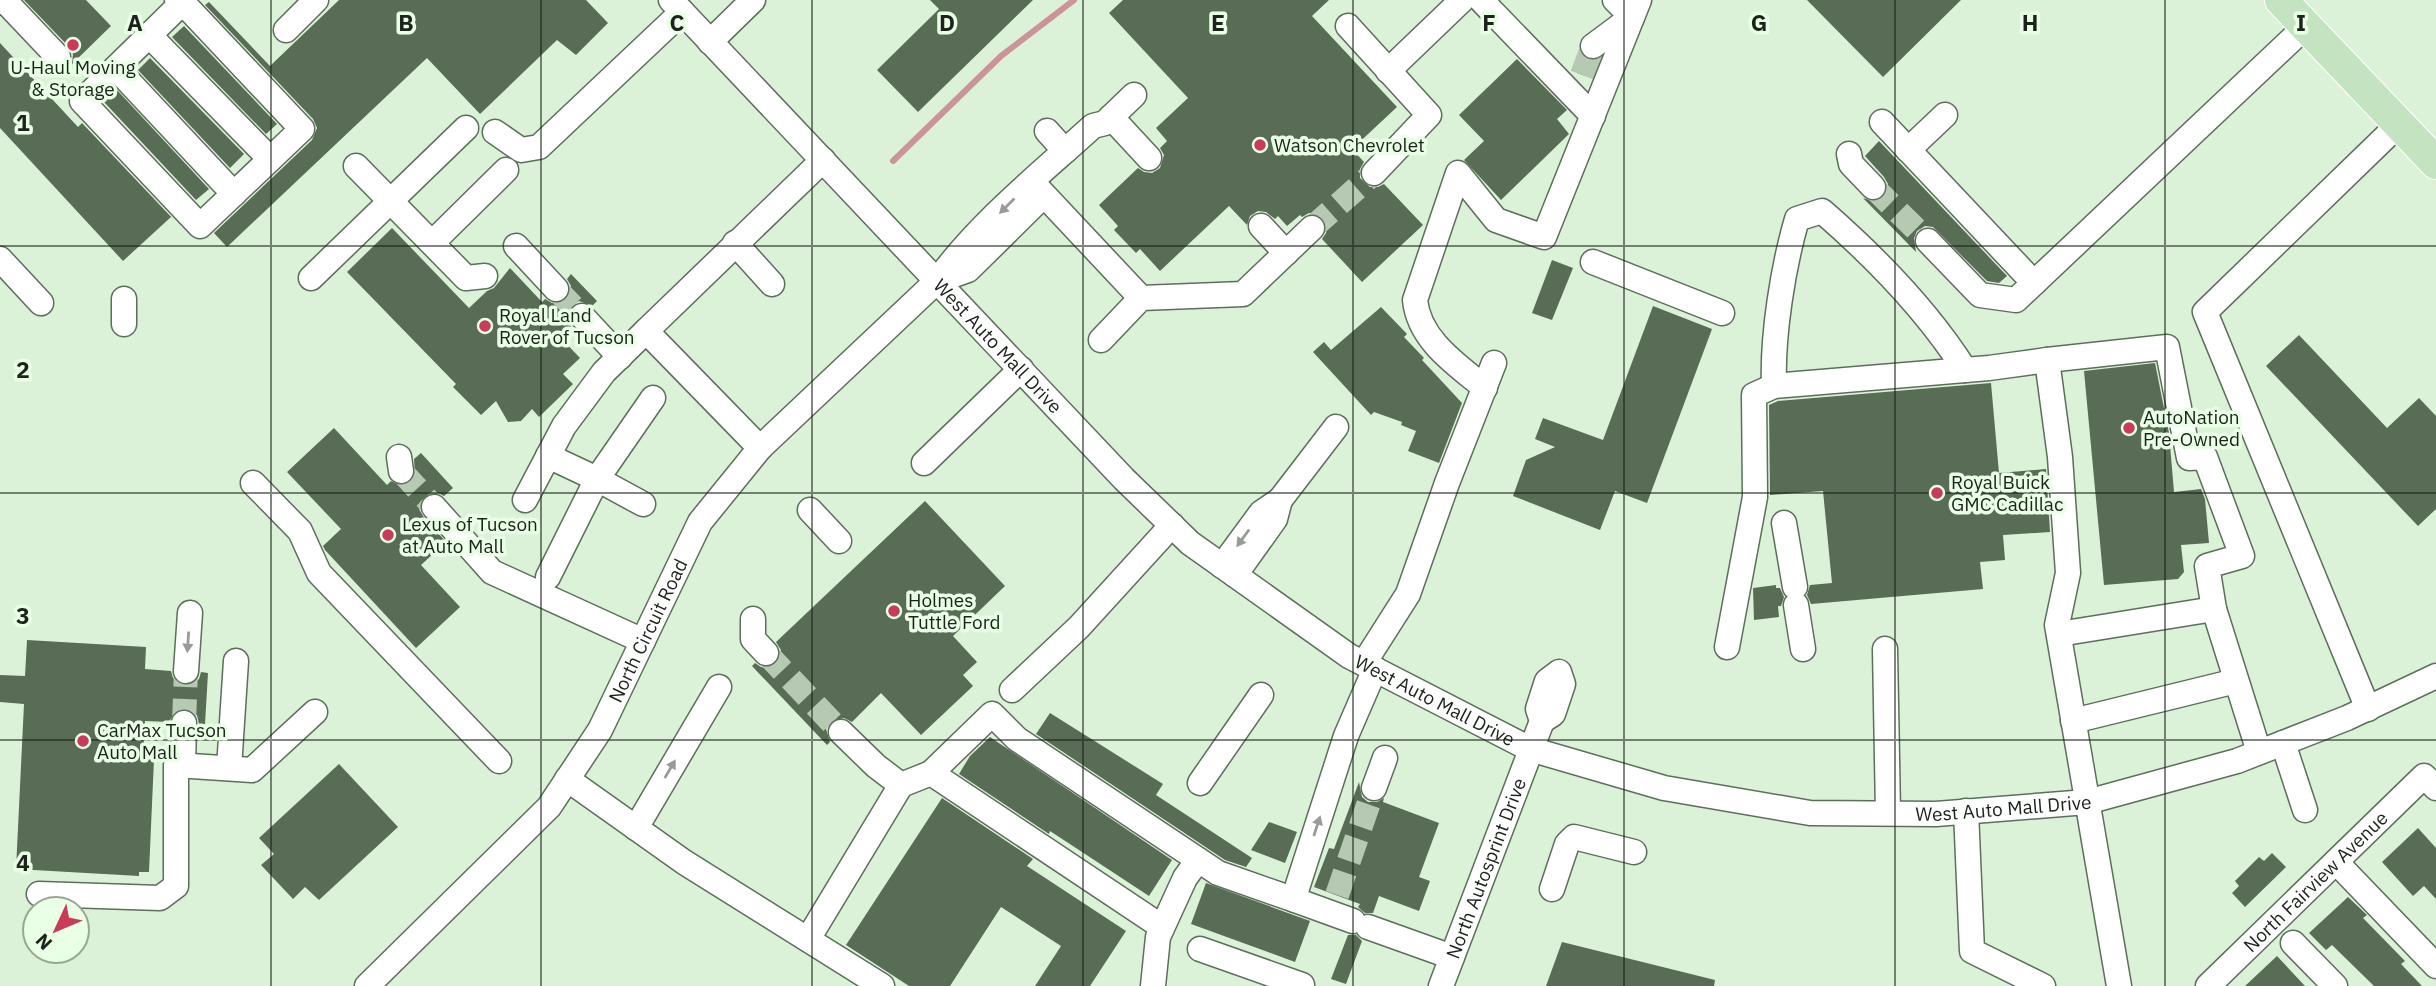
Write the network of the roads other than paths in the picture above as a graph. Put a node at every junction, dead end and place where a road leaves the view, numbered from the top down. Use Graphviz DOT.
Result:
graph roads {
  1 [pos="4,0"];
  2 [pos="316,0"];
  3 [pos="754,0"];
  4 [pos="1462,0"];
  5 [pos="1481,0"];
  6 [pos="2281,0"];
  7 [pos="180,2"];
  8 [pos="676,6"];
  9 [pos="1629,6"];
  10 [pos="1348,26"];
  11 [pos="2306,26"];
  12 [pos="286,30"];
  13 [pos="149,35"];
  14 [pos="710,42"];
  15 [pos="1593,46"];
  16 [pos="58,57"];
  17 [pos="116,68"];
  18 [pos="1388,71"];
  19 [pos="1134,95"];
  20 [pos="1945,115"];
  21 [pos="1593,116"];
  22 [pos="1882,122"];
  23 [pos="2399,124"];
  24 [pos="1103,126"];
  25 [pos="466,128"];
  26 [pos="1047,131"];
  27 [pos="495,132"];
  28 [pos="1908,150"];
  29 [pos="1065,152"];
  30 [pos="1849,154"];
  31 [pos="1149,158"];
  32 [pos="270,159"];
  33 [pos="823,160"];
  34 [pos="2436,163"];
  35 [pos="356,166"];
  36 [pos="506,170"];
  37 [pos="1374,173"];
  38 [pos="1873,187"];
  39 [pos="1037,189"];
  40 [pos="234,194"];
  41 [pos="390,201"];
  42 [pos="1064,219"];
  43 [pos="1261,226"];
  44 [pos="1312,228"];
  45 [pos="1007,232"];
  46 [pos="1928,241"];
  47 [pos="432,243"];
  48 [pos="735,243"];
  49 [pos="516,246"];
  50 [pos="1286,253"];
  51 [pos="0,259"];
  52 [pos="1593,262"];
  53 [pos="485,276"];
  54 [pos="311,278"];
  55 [pos="937,281"];
  56 [pos="2034,283"];
  57 [pos="772,285"];
  58 [pos="556,289"];
  59 [pos="1141,298"];
  60 [pos="124,299"];
  61 [pos="41,303"];
  62 [pos="1722,313"];
  63 [pos="582,316"];
  64 [pos="124,324"];
  65 [pos="646,331"];
  66 [pos="1101,340"];
  67 [pos="620,357"];
  68 [pos="2047,360"];
  69 [pos="1494,363"];
  70 [pos="1021,369"];
  71 [pos="1965,370"];
  72 [pos="1774,386"];
  73 [pos="1485,388"];
  74 [pos="653,398"];
  75 [pos="1336,427"];
  76 [pos="760,448"];
  77 [pos="548,456"];
  78 [pos="924,463"];
  79 [pos="597,479"];
  80 [pos="253,483"];
  81 [pos="525,500"];
  82 [pos="643,504"];
  83 [pos="434,507"];
  84 [pos="810,510"];
  85 [pos="1784,523"];
  86 [pos="1172,525"];
  87 [pos="839,541"];
  88 [pos="1228,570"];
  89 [pos="548,577"];
  90 [pos="2214,609"];
  91 [pos="190,613"];
  92 [pos="753,620"];
  93 [pos="2059,634"];
  94 [pos="643,640"];
  95 [pos="1727,647"];
  96 [pos="1803,649"];
  97 [pos="1885,649"];
  98 [pos="766,653"];
  99 [pos="236,661"];
  100 [pos="1370,666"];
  101 [pos="186,671"];
  102 [pos="2436,676"];
  103 [pos="2236,681"];
  104 [pos="719,687"];
  105 [pos="1013,690"];
  106 [pos="1261,695"];
  107 [pos="2368,709"];
  108 [pos="315,712"];
  109 [pos="1542,721"];
  110 [pos="2073,721"];
  111 [pos="184,723"];
  112 [pos="841,732"];
  113 [pos="2283,743"];
  114 [pos="1530,748"];
  115 [pos="2259,752"];
  116 [pos="1385,758"];
  117 [pos="499,761"];
  118 [pos="183,766"];
  119 [pos="229,768"];
  120 [pos="930,774"];
  121 [pos="567,779"];
  122 [pos="2430,782"];
  123 [pos="1200,783"];
  124 [pos="901,785"];
  125 [pos="1374,788"];
  126 [pos="2087,802"];
  127 [pos="2305,810"];
  128 [pos="1966,811"];
  129 [pos="1888,813"];
  130 [pos="636,828"];
  131 [pos="1634,852"];
  132 [pos="1198,860"];
  133 [pos="2336,862"];
  134 [pos="1552,889"];
  135 [pos="39,894"];
  136 [pos="1296,895"];
  137 [pos="1162,927"];
  138 [pos="808,939"];
  139 [pos="2293,943"];
  140 [pos="1200,949"];
  141 [pos="1452,957"];
  142 [pos="2436,965"];
  143 [pos="1301,985"];
  144 [pos="367,986"];
  145 [pos="882,986"];
  146 [pos="1153,986"];
  147 [pos="1441,986"];
  148 [pos="2043,986"];
  149 [pos="2119,986"];
  150 [pos="2208,986"];
  151 [pos="2335,986"];
  1 -- 16 [label="street"];
  2 -- 12 [label="street"];
  3 -- 14 [label="street"];
  4 -- 18 [label="street"];
  5 -- 21 [label="street"];
  6 -- 11 [label="main road"];
  7 -- 13 [label="street"];
  7 -- 32 [label="street"];
  8 -- 14 [label="street, West Auto Mall Drive"];
  8 -- 27 [label="street"];
  9 -- 15 [label="street"];
  9 -- 21 [label="street"];
  10 -- 18 [label="street"];
  11 -- 23 [label="main road"];
  11 -- 56 [label="street"];
  13 -- 17 [label="street"];
  13 -- 32 [label="street"];
  14 -- 33 [label="street, West Auto Mall Drive"];
  17 -- 40 [label="street"];
  17 -- 40 [label="street"];
  18 -- 37 [label="street"];
  19 -- 24 [label="street"];
  20 -- 28 [label="street"];
  21 -- 73 [label="street"];
  22 -- 28 [label="street"];
  23 -- 34 [label="main road"];
  23 -- 107 [label="street"];
  24 -- 29 [label="street"];
  24 -- 31 [label="street"];
  25 -- 41 [label="street"];
  26 -- 29 [label="street"];
  28 -- 56 [label="street"];
  29 -- 39 [label="street"];
  30 -- 38 [label="street"];
  32 -- 40 [label="street"];
  33 -- 48 [label="street"];
  33 -- 55 [label="street, West Auto Mall Drive"];
  35 -- 41 [label="street"];
  36 -- 47 [label="street"];
  39 -- 42 [label="street"];
  39 -- 45 [label="street"];
  39 -- 55 [label="street, one-way"];
  41 -- 47 [label="street"];
  41 -- 54 [label="street"];
  42 -- 45 [label="street"];
  42 -- 59 [label="street"];
  43 -- 50 [label="street"];
  44 -- 50 [label="street"];
  45 -- 55 [label="street"];
  46 -- 56 [label="street"];
  47 -- 53 [label="street"];
  48 -- 57 [label="street"];
  48 -- 65 [label="street"];
  49 -- 58 [label="street"];
  50 -- 59 [label="street"];
  51 -- 61 [label="street"];
  52 -- 62 [label="street"];
  55 -- 70 [label="street, West Auto Mall Drive"];
  55 -- 76 [label="street, North Circuit Road"];
  59 -- 66 [label="street"];
  60 -- 64 [label="street"];
  63 -- 67 [label="street"];
  65 -- 67 [label="street"];
  65 -- 76 [label="street"];
  67 -- 77 [label="street"];
  68 -- 71 [label="street"];
  68 -- 90 [label="street"];
  68 -- 93 [label="street"];
  69 -- 73 [label="street"];
  70 -- 78 [label="street"];
  70 -- 86 [label="street, West Auto Mall Drive"];
  71 -- 72 [label="street"];
  71 -- 72 [label="street"];
  72 -- 95 [label="street"];
  73 -- 100 [label="street"];
  74 -- 79 [label="street"];
  75 -- 88 [label="street"];
  76 -- 94 [label="street, North Circuit Road"];
  77 -- 79 [label="street"];
  77 -- 81 [label="street"];
  79 -- 82 [label="street"];
  79 -- 89 [label="street"];
  80 -- 117 [label="street"];
  83 -- 94 [label="street"];
  84 -- 87 [label="street"];
  85 -- 96 [label="street"];
  86 -- 88 [label="street, West Auto Mall Drive"];
  86 -- 105 [label="street"];
  88 -- 100 [label="street, West Auto Mall Drive"];
  90 -- 93 [label="street"];
  90 -- 103 [label="street"];
  91 -- 101 [label="street, one-way"];
  92 -- 98 [label="street"];
  93 -- 110 [label="street"];
  94 -- 121 [label="street, North Circuit Road"];
  97 -- 129 [label="street"];
  99 -- 119 [label="street"];
  100 -- 114 [label="street, West Auto Mall Drive"];
  136 -- 100 [label="street, one-way"];
  102 -- 107 [label="street, West Auto Mall Drive"];
  103 -- 110 [label="street"];
  103 -- 115 [label="street"];
  130 -- 104 [label="street, one-way"];
  106 -- 123 [label="street"];
  107 -- 113 [label="street, West Auto Mall Drive"];
  108 -- 119 [label="street"];
  109 -- 114 [label="street, North Autosprint Drive"];
  110 -- 126 [label="street"];
  111 -- 118 [label="street"];
  112 -- 124 [label="street"];
  113 -- 115 [label="street, West Auto Mall Drive"];
  113 -- 127 [label="street"];
  114 -- 129 [label="street, West Auto Mall Drive"];
  114 -- 141 [label="street, North Autosprint Drive"];
  115 -- 126 [label="street, West Auto Mall Drive"];
  116 -- 125 [label="street"];
  118 -- 119 [label="street"];
  118 -- 135 [label="street"];
  120 -- 124 [label="street"];
  120 -- 132 [label="street"];
  120 -- 137 [label="street"];
  121 -- 130 [label="street"];
  121 -- 144 [label="street, North Circuit Road"];
  122 -- 133 [label="street, North Fairview Avenue"];
  124 -- 138 [label="street"];
  126 -- 128 [label="street, West Auto Mall Drive"];
  126 -- 149 [label="street"];
  128 -- 129 [label="street, West Auto Mall Drive"];
  128 -- 148 [label="street"];
  130 -- 138 [label="street"];
  131 -- 134 [label="street"];
  132 -- 136 [label="street"];
  132 -- 137 [label="street"];
  133 -- 142 [label="street"];
  133 -- 150 [label="street, North Fairview Avenue"];
  136 -- 141 [label="street"];
  137 -- 146 [label="street"];
  138 -- 145 [label="street"];
  139 -- 151 [label="street"];
  140 -- 143 [label="street"];
  141 -- 147 [label="street, North Autosprint Drive"];
}
